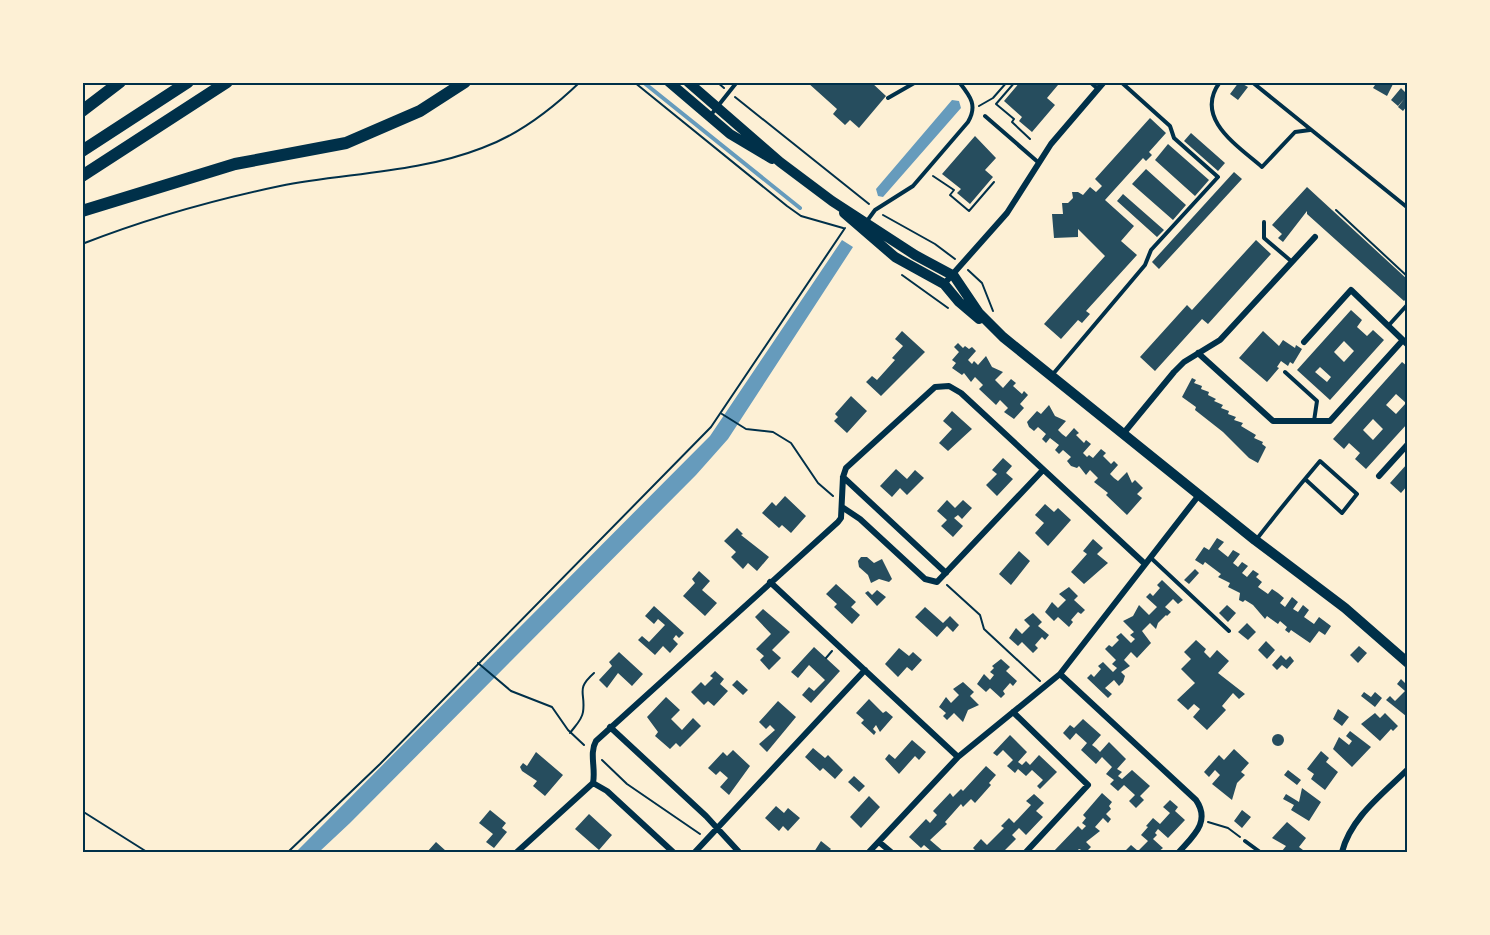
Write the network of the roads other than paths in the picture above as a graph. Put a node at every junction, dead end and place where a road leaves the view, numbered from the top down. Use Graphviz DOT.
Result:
graph roads {
  1 [pos="120,82"];
  2 [pos="188,82"];
  3 [pos="227,82"];
  4 [pos="465,82"];
  5 [pos="669,82"];
  6 [pos="688,82"];
  7 [pos="737,82"];
  8 [pos="916,82"];
  9 [pos="959,82"];
  10 [pos="1090,82"];
  11 [pos="1104,82"];
  12 [pos="1121,82"];
  13 [pos="1220,82"];
  14 [pos="1252,82"];
  15 [pos="1098,89"];
  16 [pos="888,98"];
  17 [pos="82,111"];
  18 [pos="713,112"];
  19 [pos="985,116"];
  20 [pos="1311,130"];
  21 [pos="82,151"];
  22 [pos="1039,163"];
  23 [pos="82,176"];
  24 [pos="1407,208"];
  25 [pos="82,211"];
  26 [pos="1264,222"];
  27 [pos="863,225"];
  28 [pos="1315,237"];
  29 [pos="1291,261"];
  30 [pos="954,276"];
  31 [pos="944,284"];
  32 [pos="1407,304"];
  33 [pos="1389,325"];
  34 [pos="1003,337"];
  35 [pos="1304,342"];
  36 [pos="1405,343"];
  37 [pos="1198,353"];
  38 [pos="1285,372"];
  39 [pos="1051,376"];
  40 [pos="1314,421"];
  41 [pos="1123,435"];
  42 [pos="1407,444"];
  43 [pos="1043,470"];
  44 [pos="1379,476"];
  45 [pos="843,477"];
  46 [pos="1305,479"];
  47 [pos="1199,495"];
  48 [pos="842,507"];
  49 [pos="1255,540"];
  50 [pos="1150,557"];
  51 [pos="1144,563"];
  52 [pos="943,576"];
  53 [pos="770,582"];
  54 [pos="1229,631"];
  55 [pos="1407,663"];
  56 [pos="865,670"];
  57 [pos="1060,674"];
  58 [pos="1013,712"];
  59 [pos="610,727"];
  60 [pos="958,756"];
  61 [pos="1407,769"];
  62 [pos="593,783"];
  63 [pos="717,828"];
  64 [pos="1245,841"];
  65 [pos="879,842"];
  66 [pos="517,852"];
  67 [pos="673,852"];
  68 [pos="695,852"];
  69 [pos="739,852"];
  70 [pos="869,852"];
  71 [pos="891,852"];
  72 [pos="1026,852"];
  73 [pos="1179,852"];
  74 [pos="1260,852"];
  75 [pos="1342,852"];
  1 -- 17 [label="highway"];
  2 -- 21 [label="highway"];
  3 -- 23 [label="highway"];
  4 -- 25 [label="highway"];
  5 -- 18 [label="main road"];
  6 -- 18 [label="main road"];
  7 -- 18 [label="lane"];
  8 -- 16 [label="lane"];
  9 -- 27 [label="lane"];
  10 -- 15 [label="lane"];
  11 -- 15 [label="street"];
  12 -- 39 [label="lane"];
  13 -- 20 [label="lane"];
  14 -- 20 [label="lane"];
  15 -- 22 [label="street"];
  18 -- 27 [label="main road"];
  19 -- 22 [label="lane"];
  20 -- 24 [label="lane"];
  22 -- 30 [label="street"];
  26 -- 29 [label="lane"];
  27 -- 30 [label="main road"];
  27 -- 31 [label="main road"];
  28 -- 29 [label="street"];
  29 -- 37 [label="street"];
  30 -- 31 [label="street"];
  30 -- 34 [label="main road"];
  31 -- 34 [label="main road"];
  32 -- 33 [label="lane"];
  33 -- 35 [label="street"];
  33 -- 36 [label="street"];
  34 -- 39 [label="main road"];
  36 -- 40 [label="street"];
  37 -- 40 [label="street"];
  37 -- 41 [label="street"];
  38 -- 40 [label="lane"];
  39 -- 41 [label="main road"];
  41 -- 47 [label="main road"];
  42 -- 44 [label="street"];
  43 -- 45 [label="street"];
  43 -- 51 [label="street"];
  43 -- 52 [label="street"];
  45 -- 48 [label="street"];
  45 -- 52 [label="street"];
  46 -- 46 [label="lane"];
  46 -- 49 [label="lane"];
  47 -- 49 [label="main road"];
  47 -- 50 [label="street"];
  48 -- 52 [label="street"];
  48 -- 53 [label="street"];
  49 -- 55 [label="main road"];
  50 -- 51 [label="street"];
  50 -- 54 [label="lane"];
  51 -- 57 [label="street"];
  53 -- 56 [label="street"];
  53 -- 59 [label="street"];
  56 -- 60 [label="street"];
  56 -- 63 [label="street"];
  57 -- 58 [label="street"];
  57 -- 73 [label="street"];
  58 -- 60 [label="street"];
  58 -- 72 [label="street"];
  59 -- 62 [label="street"];
  59 -- 63 [label="street"];
  60 -- 65 [label="street"];
  61 -- 75 [label="street"];
  62 -- 66 [label="street"];
  62 -- 67 [label="street"];
  63 -- 68 [label="street"];
  63 -- 69 [label="street"];
  64 -- 74 [label="lane"];
  65 -- 70 [label="street"];
  65 -- 71 [label="street"];
}
